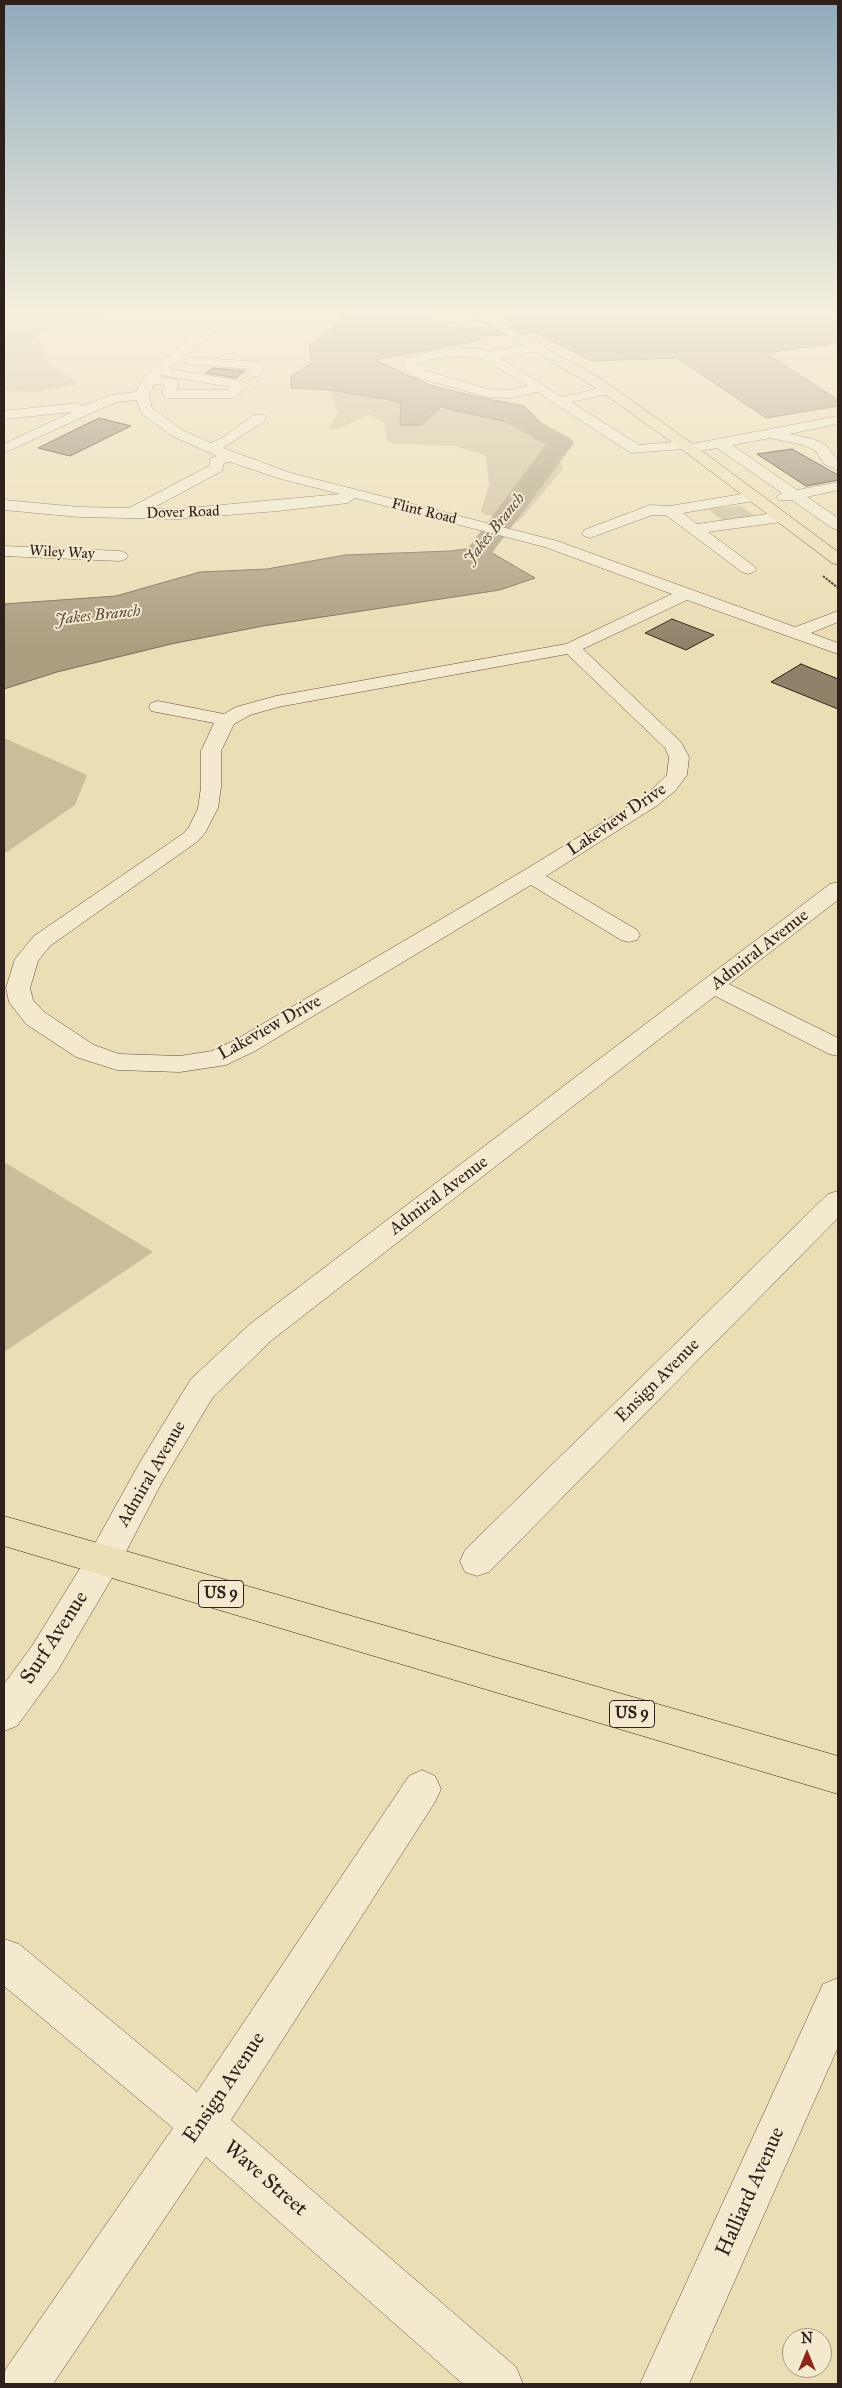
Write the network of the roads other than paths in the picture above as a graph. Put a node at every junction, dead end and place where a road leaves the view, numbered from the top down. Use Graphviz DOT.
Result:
graph roads {
  1 [pos="55,424"];
  2 [pos="165,424"];
  3 [pos="250,424"];
  4 [pos="596,424"];
  5 [pos="656,424"];
  6 [pos="814,424"];
  7 [pos="768,433"];
  8 [pos="718,442"];
  9 [pos="687,447"];
  10 [pos="4,449"];
  11 [pos="210,449"];
  12 [pos="230,457"];
  13 [pos="838,466"];
  14 [pos="838,486"];
  15 [pos="793,495"];
  16 [pos="362,496"];
  17 [pos="757,499"];
  18 [pos="4,505"];
  19 [pos="670,511"];
  20 [pos="130,514"];
  21 [pos="781,517"];
  22 [pos="838,525"];
  23 [pos="695,529"];
  24 [pos="590,533"];
  25 [pos="838,536"];
  26 [pos="813,541"];
  27 [pos="4,551"];
  28 [pos="120,556"];
  29 [pos="838,560"];
  30 [pos="748,569"];
  31 [pos="688,593"];
  32 [pos="838,616"];
  33 [pos="796,633"];
  34 [pos="570,648"];
  35 [pos="838,649"];
  36 [pos="158,707"];
  37 [pos="227,720"];
  38 [pos="530,876"];
  39 [pos="838,889"];
  40 [pos="629,936"];
  41 [pos="714,986"];
  42 [pos="838,1048"];
  43 [pos="838,1201"];
  44 [pos="4,1531"];
  45 [pos="104,1560"];
  46 [pos="477,1561"];
  47 [pos="4,1714"];
  48 [pos="838,1774"];
  49 [pos="422,1789"];
  50 [pos="4,1959"];
  51 [pos="838,1999"];
  52 [pos="202,2124"];
  53 [pos="24,2384"];
  54 [pos="499,2384"];
  55 [pos="664,2384"];
  1 -- 10 [label="street"];
  2 -- 11 [label="street, Flint Road"];
  3 -- 11 [label="street"];
  4 -- 9 [label="street"];
  5 -- 9 [label="main road"];
  6 -- 7 [label="street"];
  7 -- 8 [label="street"];
  7 -- 13 [label="street"];
  8 -- 9 [label="street"];
  8 -- 15 [label="street"];
  9 -- 17 [label="main road"];
  11 -- 12 [label="street, Flint Road"];
  12 -- 16 [label="street, Flint Road"];
  12 -- 20 [label="street"];
  14 -- 15 [label="street"];
  15 -- 17 [label="street"];
  15 -- 22 [label="street"];
  16 -- 20 [label="street, Dover Road"];
  16 -- 31 [label="street, Flint Road"];
  17 -- 19 [label="street"];
  17 -- 21 [label="main road"];
  18 -- 20 [label="street, Dover Road"];
  19 -- 23 [label="street"];
  19 -- 24 [label="street"];
  21 -- 23 [label="street"];
  21 -- 26 [label="main road"];
  23 -- 30 [label="street"];
  25 -- 26 [label="street"];
  26 -- 29 [label="main road"];
  27 -- 28 [label="street, Wiley Way"];
  31 -- 33 [label="street, Flint Road"];
  31 -- 34 [label="street"];
  32 -- 33 [label="street"];
  33 -- 35 [label="street, Flint Road"];
  34 -- 37 [label="street"];
  34 -- 38 [label="street, Lakeview Drive"];
  36 -- 37 [label="street"];
  37 -- 38 [label="street, Lakeview Drive"];
  38 -- 40 [label="street"];
  39 -- 41 [label="street, Admiral Avenue"];
  41 -- 42 [label="street"];
  41 -- 45 [label="street, Admiral Avenue"];
  43 -- 46 [label="street, Ensign Avenue"];
  44 -- 45 [label="main road, US 9"];
  45 -- 47 [label="street, Surf Avenue"];
  45 -- 48 [label="main road, US 9"];
  49 -- 52 [label="street, Ensign Avenue"];
  50 -- 52 [label="street, Wave Street"];
  51 -- 55 [label="street, Halliard Avenue"];
  52 -- 53 [label="street, Ensign Avenue"];
  52 -- 54 [label="street, Wave Street"];
}
